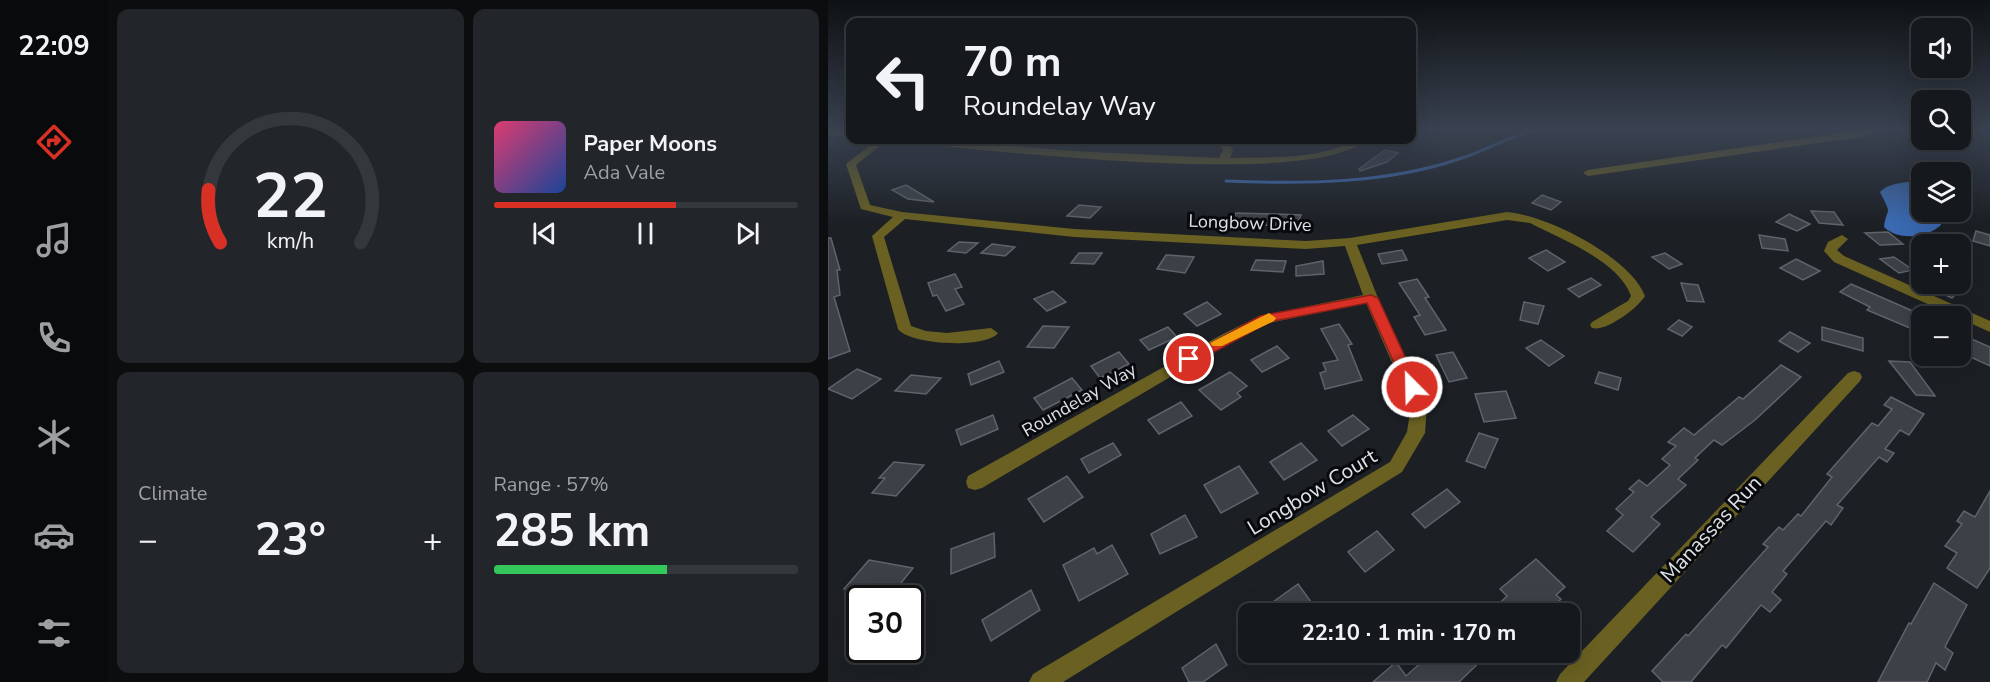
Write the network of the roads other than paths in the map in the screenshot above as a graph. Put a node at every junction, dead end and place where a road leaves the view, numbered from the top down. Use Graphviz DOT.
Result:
graph roads {
  1 [pos="855,161"];
  2 [pos="1159,161"];
  3 [pos="1224,161"];
  4 [pos="1668,161"];
  5 [pos="1588,172"];
  6 [pos="902,215"];
  7 [pos="1842,239"];
  8 [pos="1350,242"];
  9 [pos="1371,298"];
  10 [pos="1597,325"];
  11 [pos="1990,327"];
  12 [pos="991,333"];
  13 [pos="1854,377"];
  14 [pos="975,482"];
  15 [pos="1041,682"];
  16 [pos="1568,682"];
  1 -- 6 [label="street, Longbow Drive"];
  2 -- 3 [label="street"];
  4 -- 5 [label="street"];
  6 -- 8 [label="street, Longbow Drive"];
  6 -- 12 [label="street"];
  7 -- 11 [label="street"];
  8 -- 9 [label="street, Longbow Court"];
  8 -- 10 [label="street, Longbow Drive"];
  9 -- 14 [label="street, Roundelay Way"];
  9 -- 15 [label="street, Longbow Court"];
  13 -- 16 [label="street, Manassas Run"];
}
